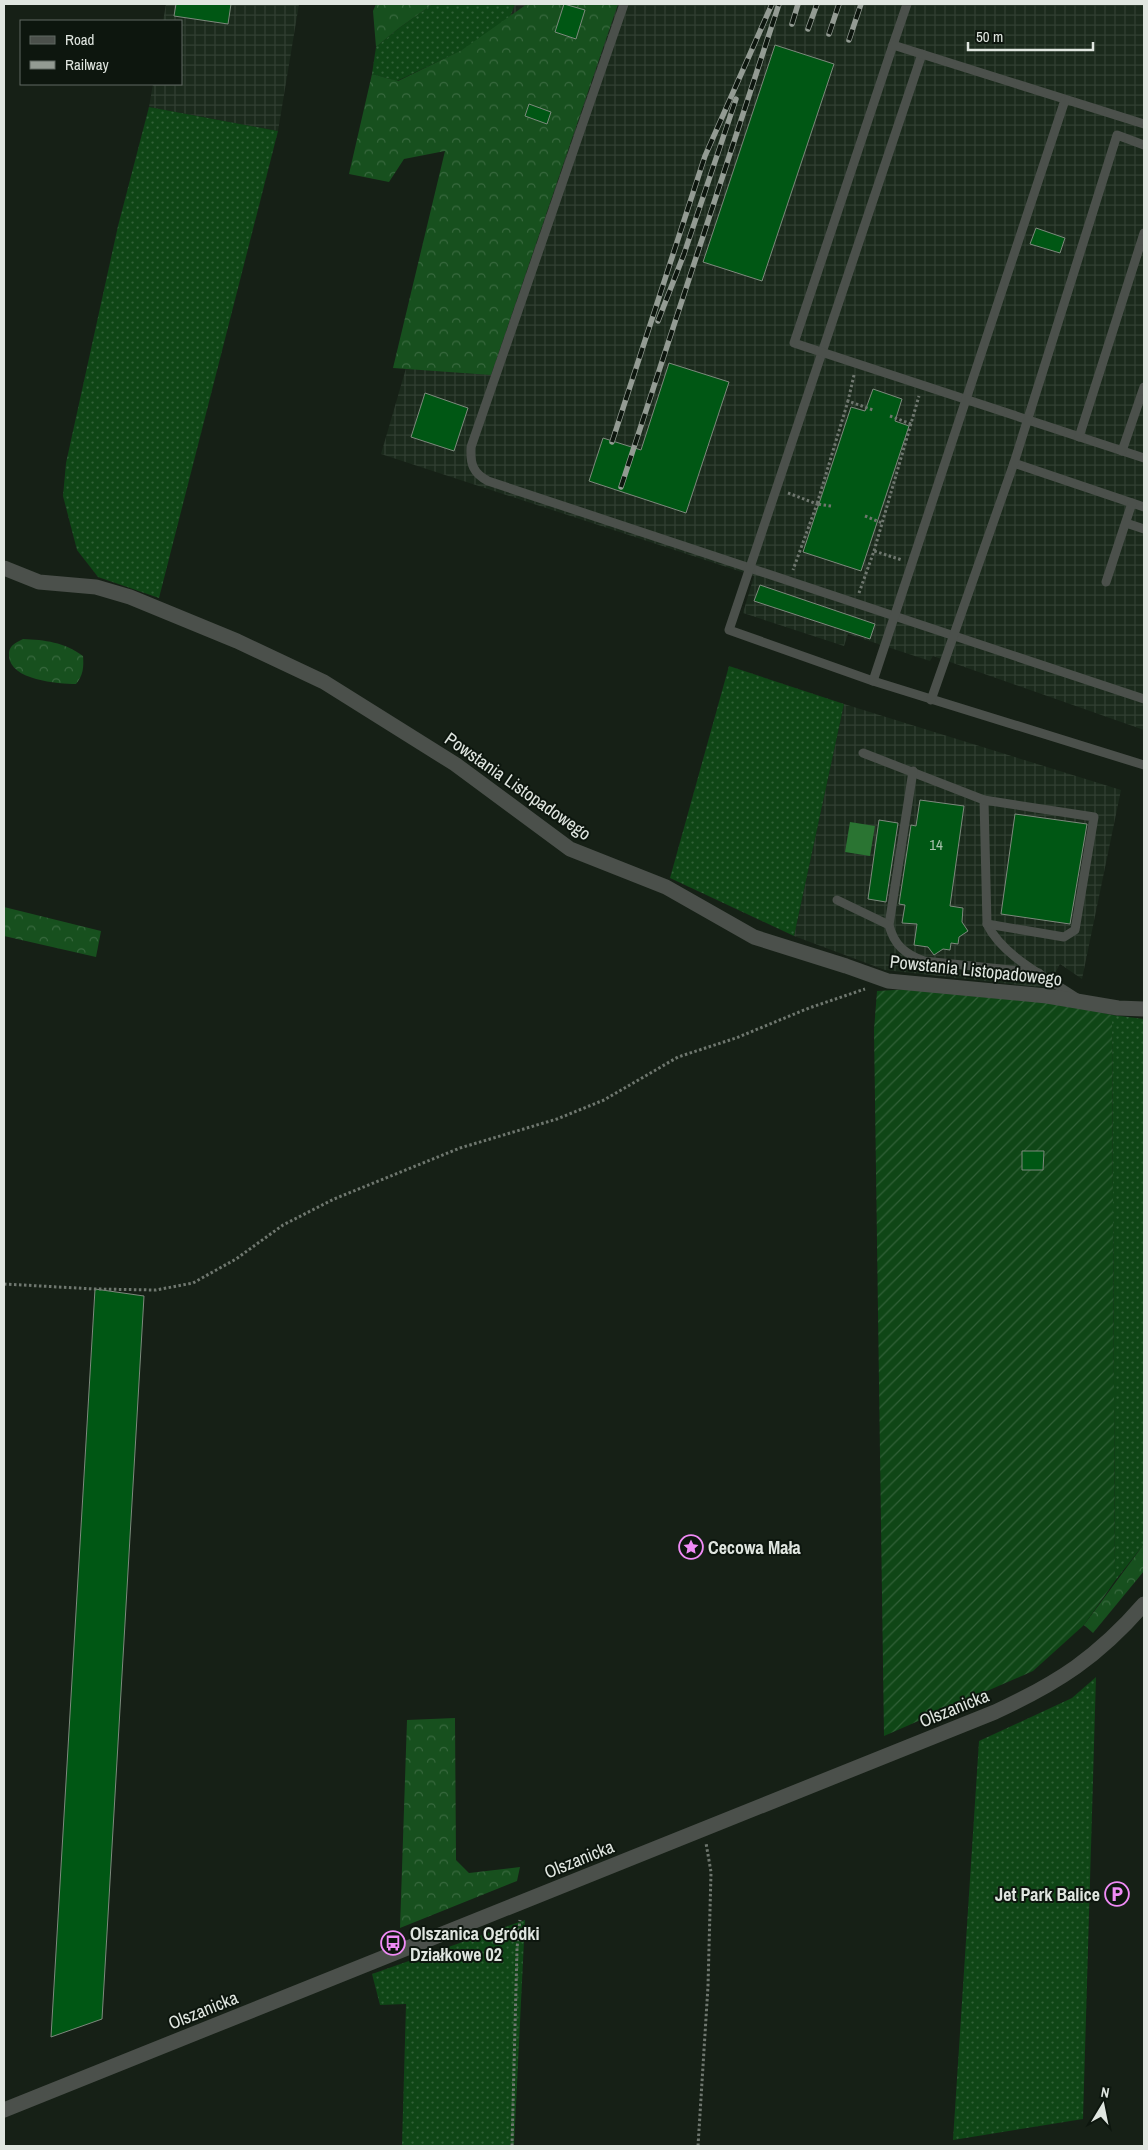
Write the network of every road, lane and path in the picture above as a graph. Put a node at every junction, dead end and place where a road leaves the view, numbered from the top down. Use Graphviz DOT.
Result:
graph roads {
  1 [pos="624,4"];
  2 [pos="907,4"];
  3 [pos="893,45"];
  4 [pos="922,54"];
  5 [pos="1065,100"];
  6 [pos="1144,124"];
  7 [pos="1144,145"];
  8 [pos="1144,234"];
  9 [pos="822,352"];
  10 [pos="857,364"];
  11 [pos="922,385"];
  12 [pos="1144,387"];
  13 [pos="965,399"];
  14 [pos="848,401"];
  15 [pos="874,410"];
  16 [pos="890,416"];
  17 [pos="1028,420"];
  18 [pos="911,424"];
  19 [pos="1079,437"];
  20 [pos="1122,451"];
  21 [pos="1144,458"];
  22 [pos="1014,463"];
  23 [pos="776,489"];
  24 [pos="1132,503"];
  25 [pos="817,504"];
  26 [pos="831,506"];
  27 [pos="1144,507"];
  28 [pos="865,516"];
  29 [pos="882,523"];
  30 [pos="1126,523"];
  31 [pos="1144,529"];
  32 [pos="874,551"];
  33 [pos="912,563"];
  34 [pos="4,568"];
  35 [pos="749,569"];
  36 [pos="788,582"];
  37 [pos="1106,582"];
  38 [pos="855,604"];
  39 [pos="894,617"];
  40 [pos="953,636"];
  41 [pos="873,681"];
  42 [pos="1144,699"];
  43 [pos="932,700"];
  44 [pos="863,753"];
  45 [pos="1144,765"];
  46 [pos="913,772"];
  47 [pos="984,800"];
  48 [pos="837,900"];
  49 [pos="987,924"];
  50 [pos="889,925"];
  51 [pos="1041,974"];
  52 [pos="888,982"];
  53 [pos="1082,1001"];
  54 [pos="1144,1009"];
  55 [pos="4,1284"];
  56 [pos="1144,1604"];
  57 [pos="703,1830"];
  58 [pos="522,1902"];
  59 [pos="4,2110"];
  60 [pos="512,2146"];
  61 [pos="698,2146"];
  1 -- 35 [label="lane"];
  2 -- 3 [label="lane"];
  3 -- 4 [label="lane"];
  3 -- 9 [label="lane"];
  4 -- 5 [label="lane"];
  4 -- 9 [label="lane"];
  5 -- 6 [label="lane"];
  5 -- 13 [label="lane"];
  7 -- 17 [label="lane"];
  8 -- 19 [label="lane"];
  9 -- 10 [label="lane"];
  9 -- 23 [label="lane"];
  10 -- 11 [label="lane"];
  10 -- 14 [label="path"];
  11 -- 13 [label="lane"];
  11 -- 18 [label="path"];
  12 -- 20 [label="lane"];
  13 -- 17 [label="lane"];
  13 -- 33 [label="lane"];
  14 -- 15 [label="path"];
  14 -- 25 [label="path"];
  16 -- 18 [label="path"];
  17 -- 19 [label="lane"];
  17 -- 22 [label="lane"];
  18 -- 29 [label="path"];
  19 -- 20 [label="lane"];
  20 -- 21 [label="lane"];
  22 -- 24 [label="lane"];
  22 -- 40 [label="lane"];
  23 -- 25 [label="path"];
  23 -- 35 [label="lane"];
  24 -- 27 [label="lane"];
  24 -- 30 [label="lane"];
  25 -- 26 [label="path"];
  25 -- 36 [label="path"];
  28 -- 29 [label="path"];
  29 -- 32 [label="path"];
  30 -- 31 [label="lane"];
  30 -- 37 [label="lane"];
  32 -- 33 [label="path"];
  32 -- 38 [label="path"];
  33 -- 39 [label="lane"];
  34 -- 52 [label="street, Powstania Listopadowego"];
  35 -- 36 [label="lane"];
  35 -- 41 [label="lane"];
  36 -- 38 [label="lane"];
  38 -- 39 [label="lane"];
  39 -- 40 [label="lane"];
  39 -- 41 [label="lane"];
  40 -- 42 [label="lane"];
  40 -- 43 [label="lane"];
  41 -- 43 [label="lane"];
  43 -- 45 [label="lane"];
  44 -- 46 [label="lane"];
  46 -- 47 [label="lane"];
  46 -- 50 [label="lane"];
  47 -- 49 [label="lane"];
  47 -- 49 [label="lane"];
  48 -- 50 [label="lane"];
  49 -- 51 [label="lane"];
  50 -- 51 [label="lane"];
  51 -- 53 [label="lane"];
  52 -- 53 [label="street, Powstania Listopadowego"];
  52 -- 55 [label="path"];
  53 -- 54 [label="street, Powstania Listopadowego"];
  56 -- 57 [label="street, Olszanicka"];
  57 -- 58 [label="street, Olszanicka"];
  57 -- 61 [label="path"];
  58 -- 59 [label="street, Olszanicka"];
  58 -- 60 [label="path"];
}
